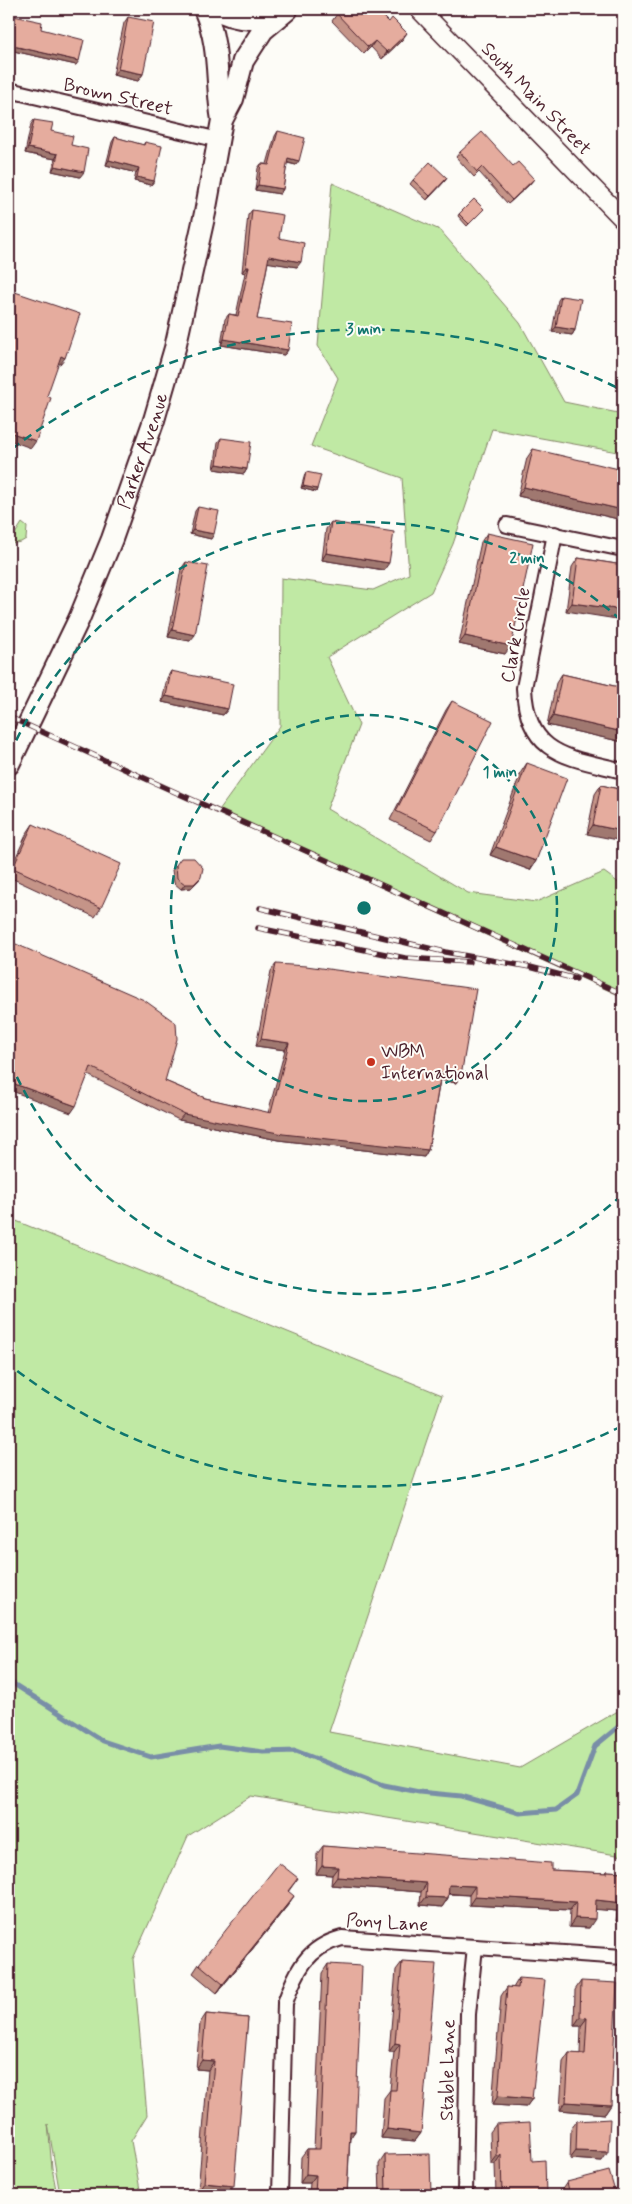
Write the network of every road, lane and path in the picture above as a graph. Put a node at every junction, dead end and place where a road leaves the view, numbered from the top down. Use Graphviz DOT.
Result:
graph roads {
  1 [pos="204,9"];
  2 [pos="216,9"];
  3 [pos="419,9"];
  4 [pos="288,10"];
  5 [pos="9,90"];
  6 [pos="222,120"];
  7 [pos="218,140"];
  8 [pos="623,219"];
  9 [pos="507,525"];
  10 [pos="555,534"];
  11 [pos="623,549"];
  12 [pos="9,764"];
  13 [pos="623,771"];
  14 [pos="475,1947"];
  15 [pos="623,1957"];
  16 [pos="280,2195"];
  17 [pos="465,2195"];
  1 -- 6 [label="main road, Parker Avenue"];
  2 -- 4 [label="main road"];
  3 -- 8 [label="street, South Main Street"];
  4 -- 6 [label="main road, Parker Avenue"];
  5 -- 7 [label="street, Brown Street"];
  6 -- 7 [label="main road, Parker Avenue"];
  7 -- 12 [label="main road, Parker Avenue"];
  9 -- 10 [label="street"];
  10 -- 11 [label="street"];
  10 -- 13 [label="street, Clark Circle"];
  14 -- 15 [label="street, Pony Lane"];
  14 -- 16 [label="street, Pony Lane"];
  14 -- 17 [label="street, Stable Lane"];
}
